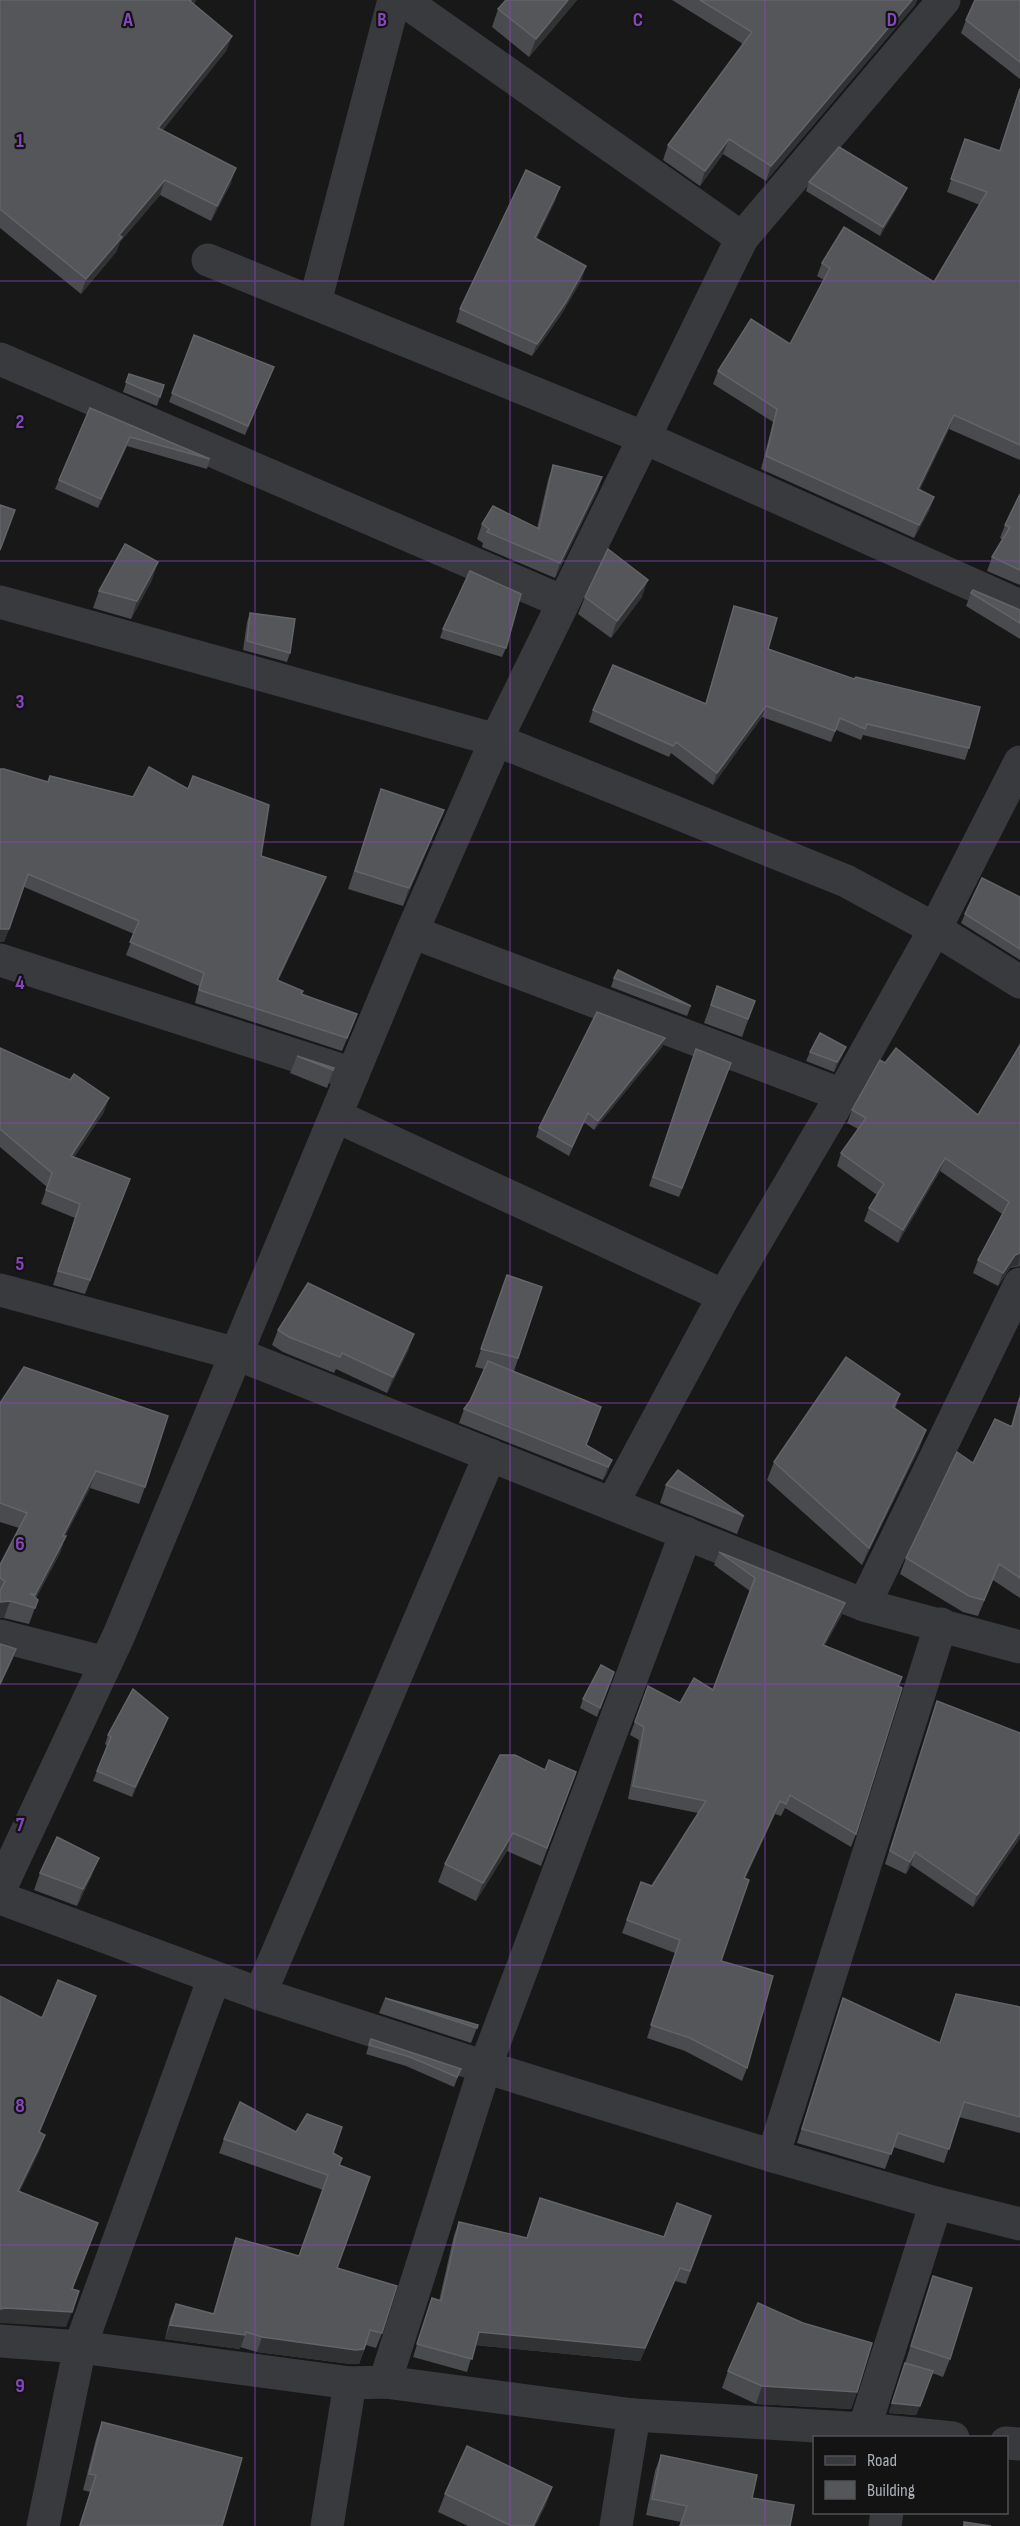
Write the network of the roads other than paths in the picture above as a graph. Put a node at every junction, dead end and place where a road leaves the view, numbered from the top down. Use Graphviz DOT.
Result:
graph roads {
  1 [pos="394,0"];
  2 [pos="403,0"];
  3 [pos="944,0"];
  4 [pos="742,237"];
  5 [pos="208,260"];
  6 [pos="315,302"];
  7 [pos="0,359"];
  8 [pos="645,438"];
  9 [pos="0,602"];
  10 [pos="563,602"];
  11 [pos="1020,606"];
  12 [pos="496,740"];
  13 [pos="1020,762"];
  14 [pos="935,929"];
  15 [pos="412,932"];
  16 [pos="0,960"];
  17 [pos="1020,982"];
  18 [pos="353,1074"];
  19 [pos="842,1095"];
  20 [pos="336,1116"];
  21 [pos="1020,1284"];
  22 [pos="0,1290"];
  23 [pos="724,1296"];
  24 [pos="237,1354"];
  25 [pos="490,1455"];
  26 [pos="612,1504"];
  27 [pos="686,1533"];
  28 [pos="864,1605"];
  29 [pos="941,1624"];
  30 [pos="0,1636"];
  31 [pos="1020,1647"];
  32 [pos="106,1663"];
  33 [pos="0,1889"];
  34 [pos="0,1898"];
  35 [pos="214,1978"];
  36 [pos="260,1994"];
  37 [pos="485,2067"];
  38 [pos="773,2156"];
  39 [pos="936,2203"];
  40 [pos="1020,2224"];
  41 [pos="0,2341"];
  42 [pos="80,2348"];
  43 [pos="385,2382"];
  44 [pos="350,2383"];
  45 [pos="634,2415"];
  46 [pos="864,2429"];
  47 [pos="901,2435"];
  48 [pos="918,2436"];
  49 [pos="43,2526"];
  50 [pos="327,2526"];
  51 [pos="616,2526"];
  1 -- 6 [label="street"];
  2 -- 4 [label="street"];
  3 -- 4 [label="street"];
  4 -- 8 [label="street"];
  5 -- 6 [label="street"];
  6 -- 8 [label="street"];
  7 -- 10 [label="street"];
  8 -- 10 [label="street"];
  8 -- 11 [label="street"];
  9 -- 12 [label="street"];
  10 -- 12 [label="street"];
  12 -- 14 [label="street"];
  12 -- 15 [label="street"];
  13 -- 14 [label="street"];
  14 -- 17 [label="street"];
  14 -- 19 [label="street"];
  15 -- 18 [label="street"];
  15 -- 19 [label="street"];
  16 -- 18 [label="street"];
  18 -- 20 [label="street"];
  19 -- 23 [label="street"];
  20 -- 23 [label="street"];
  20 -- 24 [label="street"];
  21 -- 28 [label="street"];
  22 -- 24 [label="street"];
  23 -- 26 [label="street"];
  24 -- 25 [label="street"];
  24 -- 32 [label="street"];
  25 -- 26 [label="street"];
  25 -- 36 [label="street"];
  26 -- 27 [label="street"];
  27 -- 28 [label="street"];
  27 -- 37 [label="street"];
  28 -- 29 [label="street"];
  29 -- 31 [label="street"];
  29 -- 38 [label="street"];
  30 -- 32 [label="street"];
  32 -- 33 [label="street"];
  34 -- 35 [label="street"];
  35 -- 36 [label="street"];
  35 -- 42 [label="street"];
  36 -- 37 [label="street"];
  37 -- 38 [label="street"];
  37 -- 43 [label="street"];
  38 -- 39 [label="street"];
  39 -- 40 [label="street"];
  39 -- 46 [label="street"];
  41 -- 42 [label="street"];
  42 -- 44 [label="street"];
  42 -- 49 [label="street"];
  43 -- 44 [label="street"];
  43 -- 45 [label="street"];
  44 -- 50 [label="street"];
  45 -- 46 [label="street"];
  45 -- 51 [label="street"];
  46 -- 47 [label="street"];
  47 -- 48 [label="street"];
}
